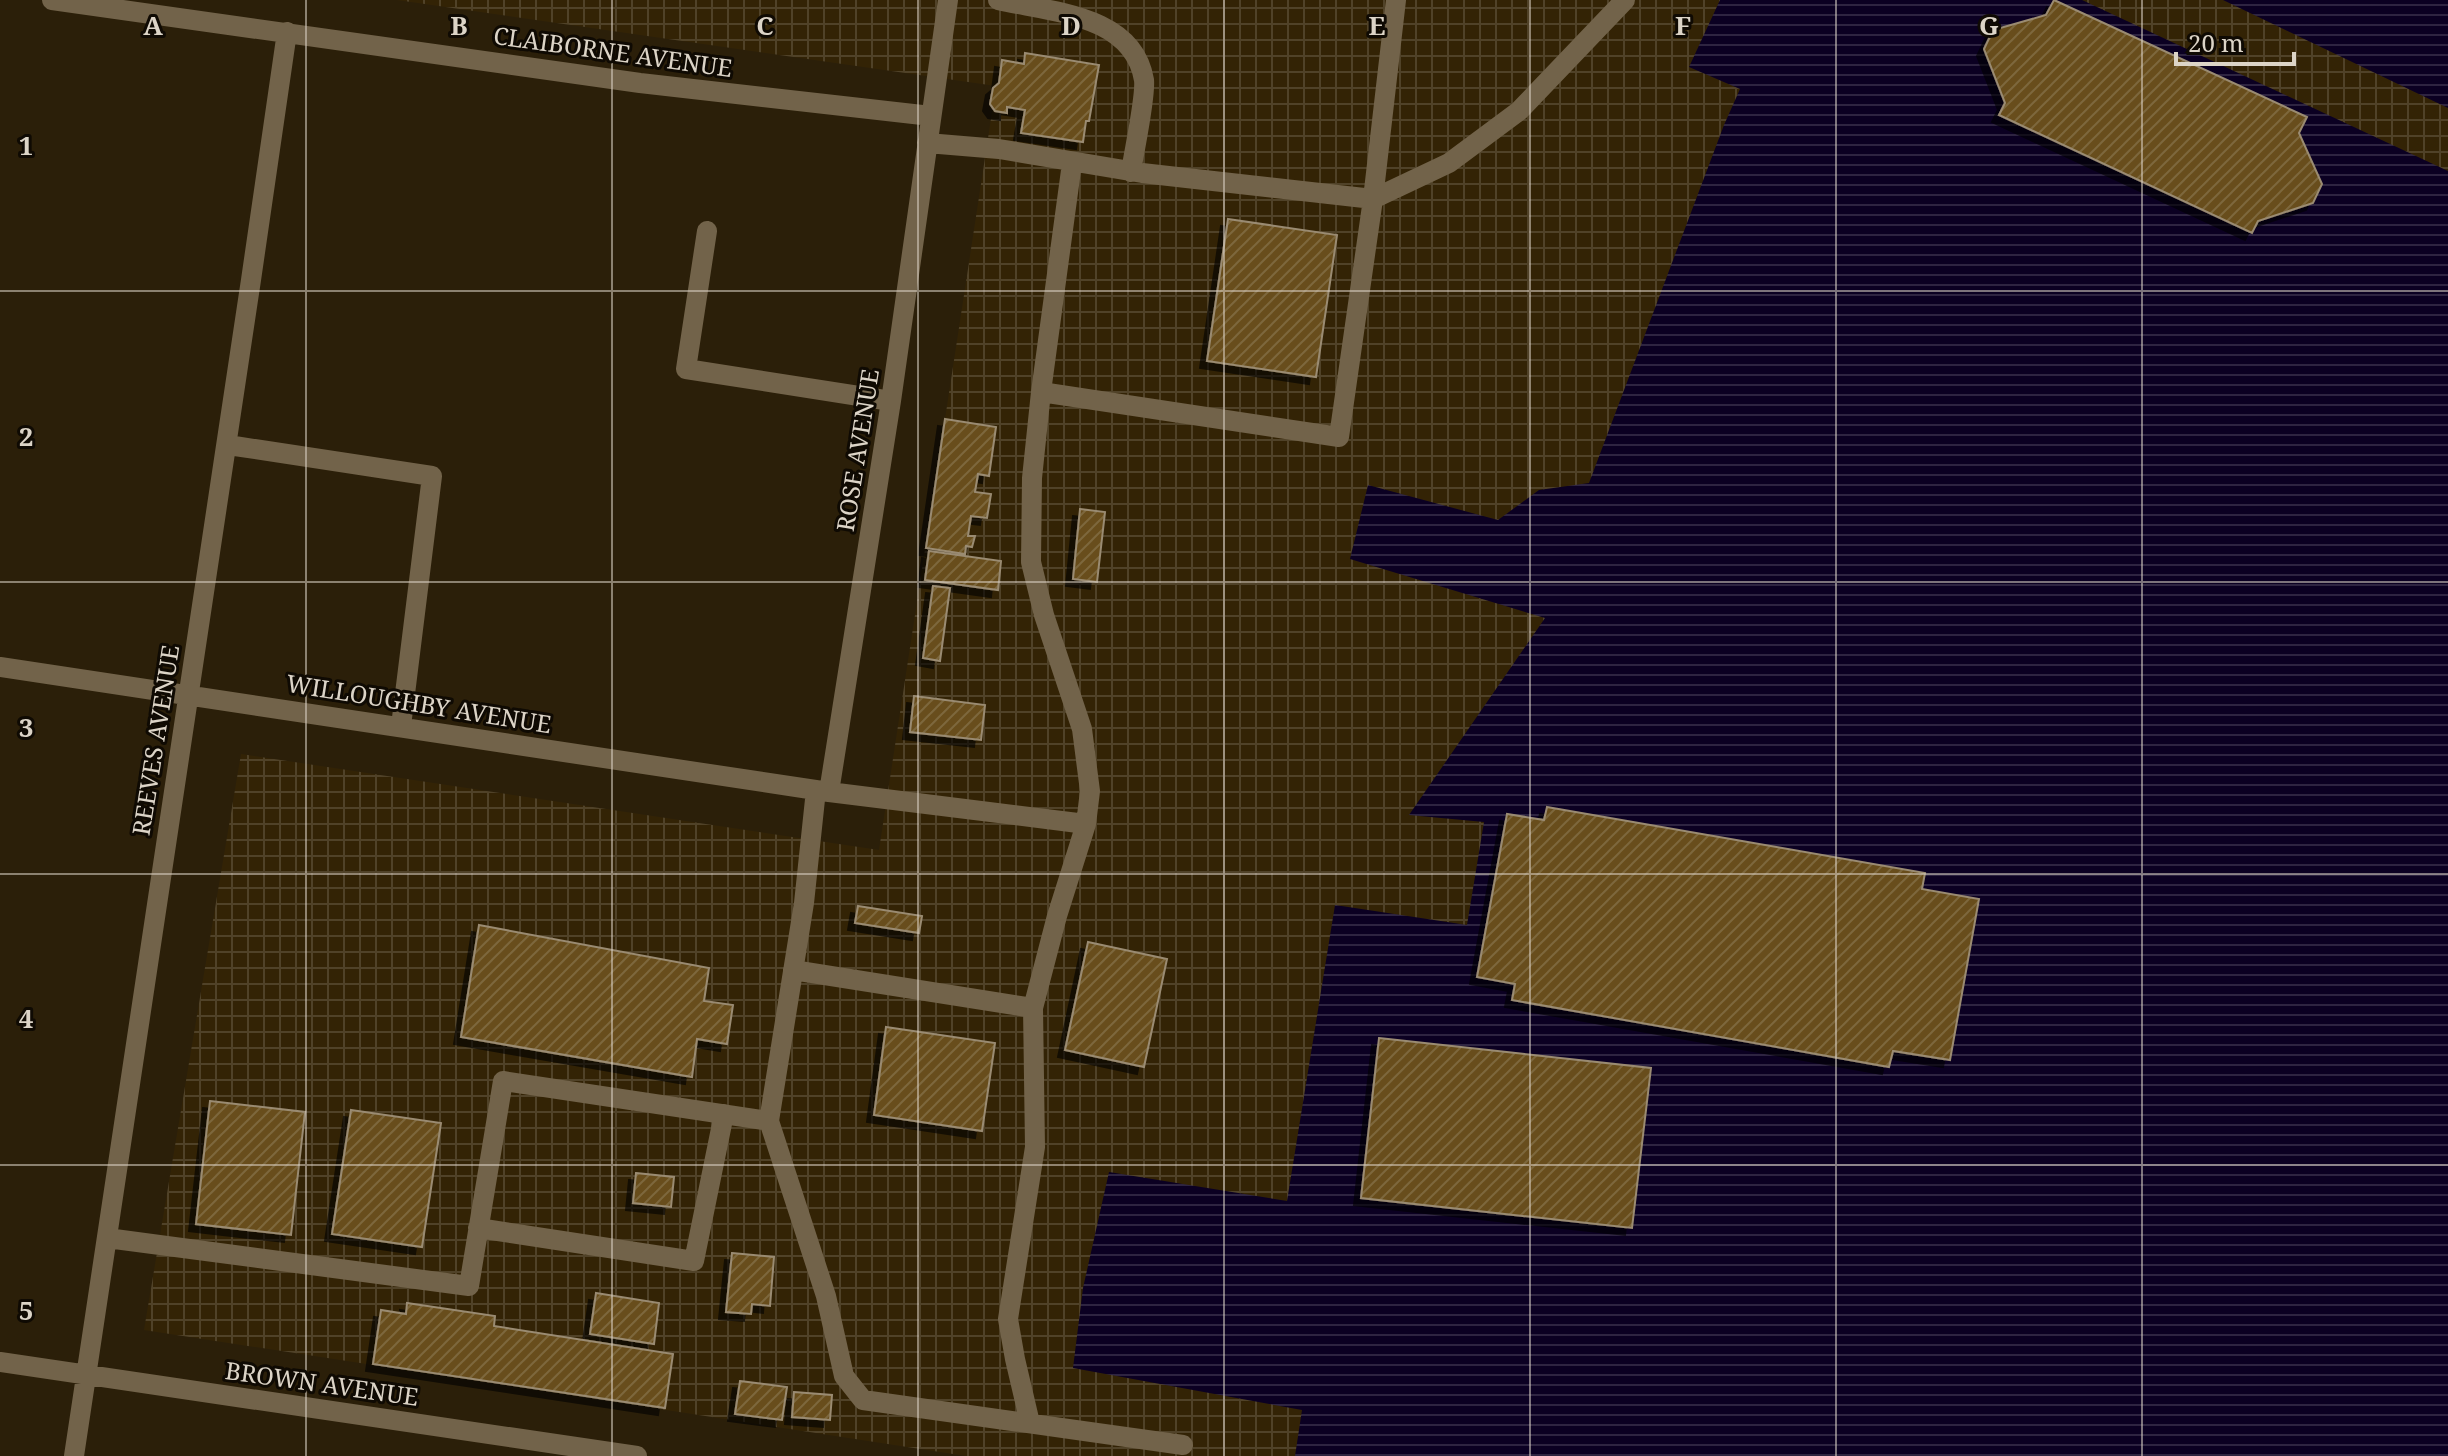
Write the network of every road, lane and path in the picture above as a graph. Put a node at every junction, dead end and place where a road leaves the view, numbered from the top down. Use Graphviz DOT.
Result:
graph roads {
  1 [pos="52,0"];
  2 [pos="948,0"];
  3 [pos="998,0"];
  4 [pos="1396,0"];
  5 [pos="1625,0"];
  6 [pos="287,32"];
  7 [pos="931,116"];
  8 [pos="927,143"];
  9 [pos="1072,163"];
  10 [pos="1131,172"];
  11 [pos="1373,199"];
  12 [pos="707,231"];
  13 [pos="1041,392"];
  14 [pos="891,401"];
  15 [pos="228,445"];
  16 [pos="0,667"];
  17 [pos="188,694"];
  18 [pos="401,726"];
  19 [pos="823,791"];
  20 [pos="1086,824"];
  21 [pos="793,970"];
  22 [pos="1033,1008"];
  23 [pos="724,1114"];
  24 [pos="769,1121"];
  25 [pos="478,1228"];
  26 [pos="107,1238"];
  27 [pos="0,1362"];
  28 [pos="86,1375"];
  29 [pos="1030,1423"];
  30 [pos="1183,1445"];
  31 [pos="74,1456"];
  32 [pos="637,1456"];
  1 -- 6 [label="street, CLAIBORNE AVENUE"];
  2 -- 7 [label="street, ROSE AVENUE"];
  3 -- 10 [label="street"];
  4 -- 11 [label="street"];
  5 -- 11 [label="street"];
  6 -- 7 [label="street, CLAIBORNE AVENUE"];
  6 -- 15 [label="street, REEVES AVENUE"];
  7 -- 8 [label="street, ROSE AVENUE"];
  8 -- 9 [label="street"];
  8 -- 14 [label="street, ROSE AVENUE"];
  9 -- 10 [label="street"];
  9 -- 13 [label="street"];
  10 -- 11 [label="street"];
  11 -- 13 [label="street"];
  12 -- 14 [label="street"];
  13 -- 20 [label="street"];
  14 -- 19 [label="street, ROSE AVENUE"];
  15 -- 17 [label="street, REEVES AVENUE"];
  15 -- 18 [label="street"];
  16 -- 17 [label="street, WILLOUGHBY AVENUE"];
  17 -- 18 [label="street, WILLOUGHBY AVENUE"];
  17 -- 26 [label="street, REEVES AVENUE"];
  18 -- 19 [label="street, WILLOUGHBY AVENUE"];
  19 -- 20 [label="street, WILLOUGHBY AVENUE"];
  19 -- 21 [label="street, ROSE AVENUE"];
  20 -- 22 [label="street"];
  21 -- 22 [label="street"];
  21 -- 24 [label="street, ROSE AVENUE"];
  22 -- 29 [label="street"];
  23 -- 24 [label="street"];
  23 -- 25 [label="street"];
  23 -- 25 [label="street"];
  24 -- 29 [label="street"];
  25 -- 26 [label="street"];
  26 -- 28 [label="street, REEVES AVENUE"];
  27 -- 28 [label="street, BROWN AVENUE"];
  28 -- 31 [label="street, REEVES AVENUE"];
  28 -- 32 [label="street, BROWN AVENUE"];
  29 -- 30 [label="street"];
}
